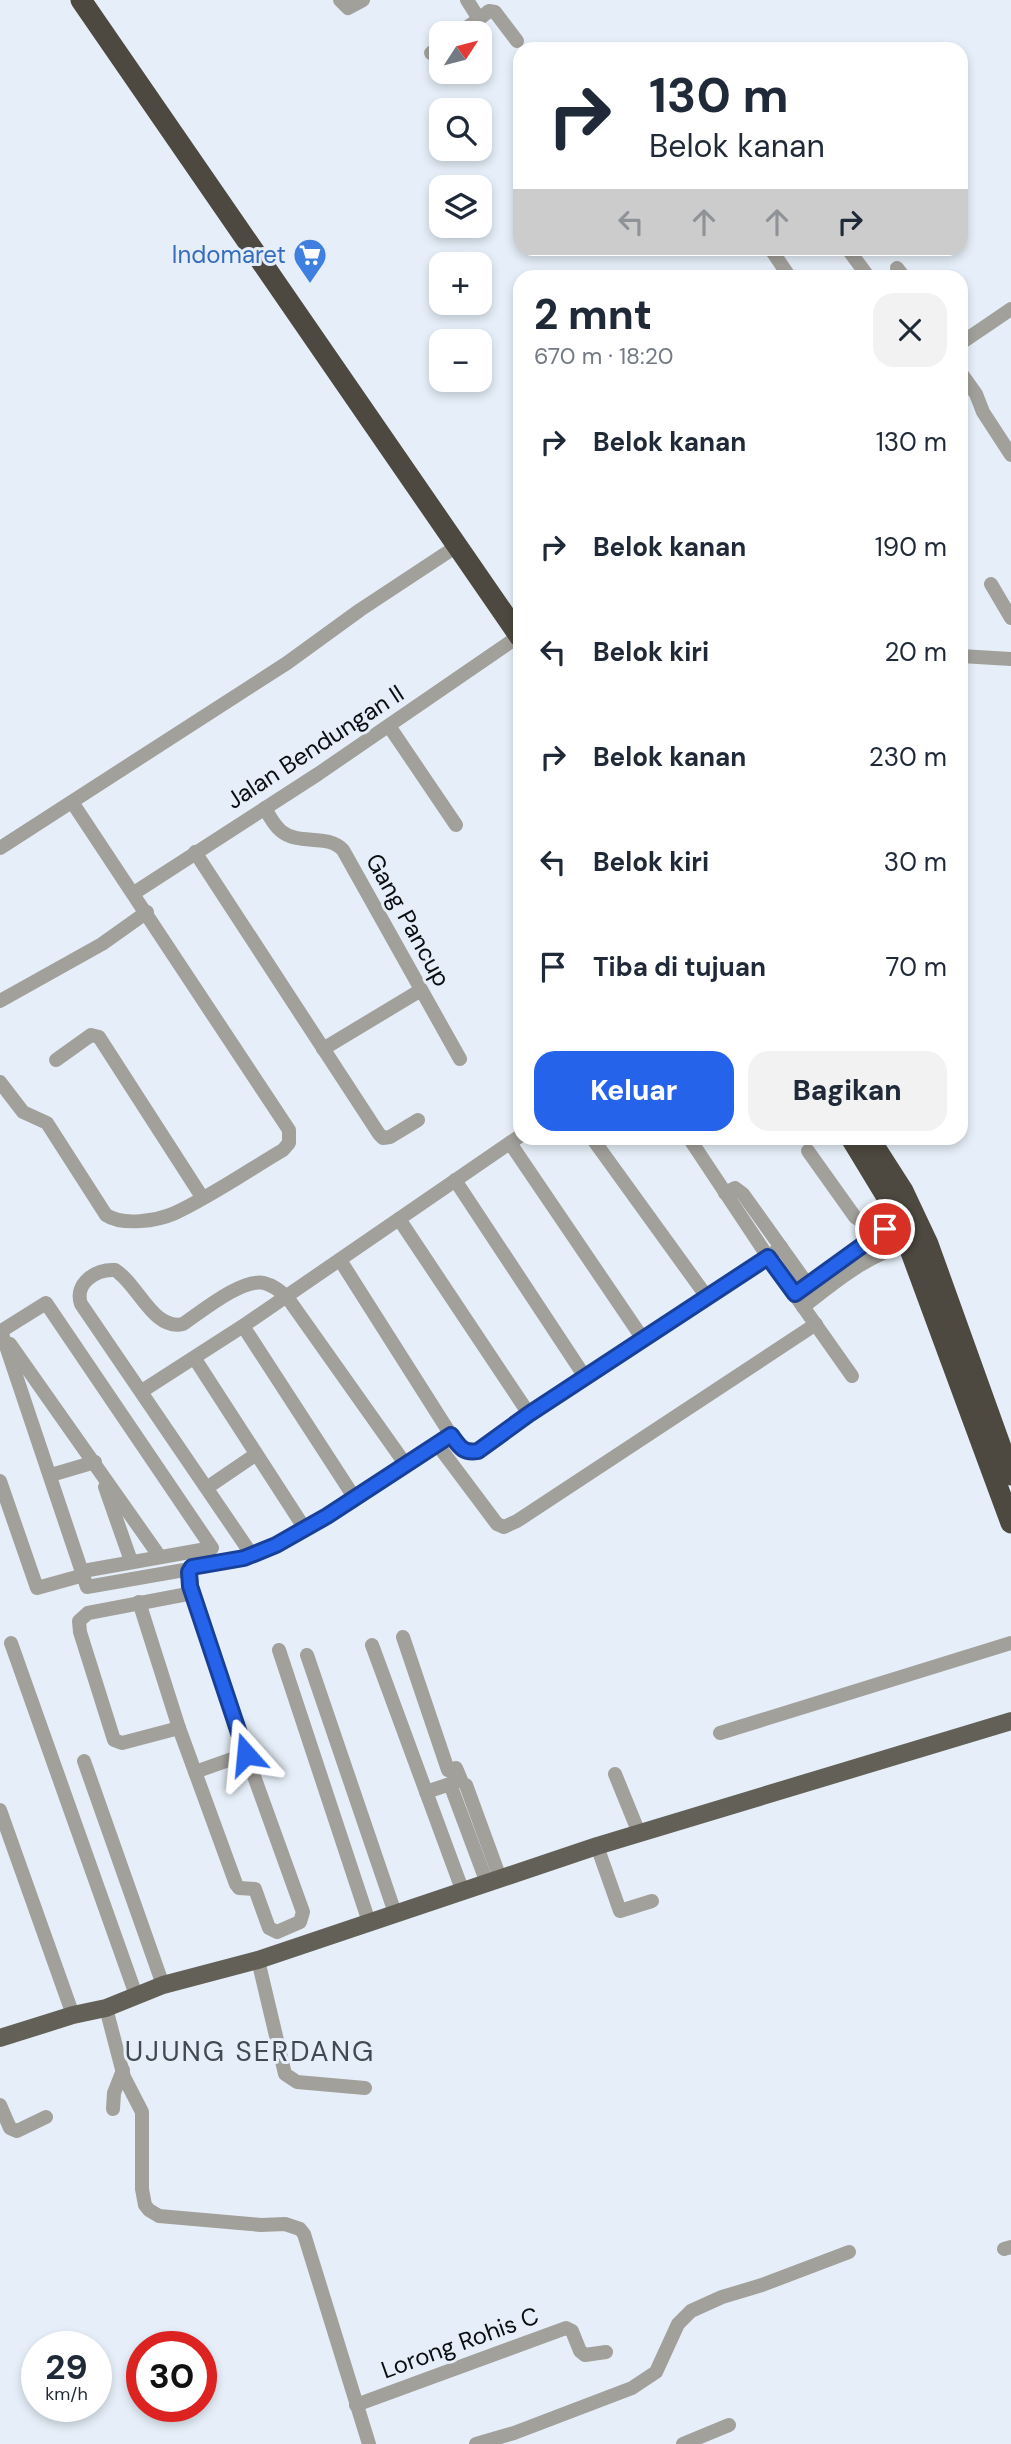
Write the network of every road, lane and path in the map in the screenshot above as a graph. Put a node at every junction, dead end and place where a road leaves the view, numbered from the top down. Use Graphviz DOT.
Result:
graph roads {
  1 [pos="81,0"];
  2 [pos="95,0"];
  3 [pos="340,0"];
  4 [pos="363,0"];
  5 [pos="467,0"];
  6 [pos="480,19"];
  7 [pos="477,21"];
  8 [pos="517,41"];
  9 [pos="1011,309"];
  10 [pos="968,338"];
  11 [pos="968,383"];
  12 [pos="1011,455"];
  13 [pos="457,545"];
  14 [pos="991,583"];
  15 [pos="513,614"];
  16 [pos="1011,618"];
  17 [pos="513,627"];
  18 [pos="513,640"];
  19 [pos="968,656"];
  20 [pos="1011,659"];
  21 [pos="389,726"];
  22 [pos="72,802"];
  23 [pos="265,808"];
  24 [pos="456,825"];
  25 [pos="0,848"];
  26 [pos="195,852"];
  27 [pos="134,893"];
  28 [pos="147,912"];
  29 [pos="421,990"];
  30 [pos="0,1001"];
  31 [pos="323,1049"];
  32 [pos="460,1059"];
  33 [pos="56,1060"];
  34 [pos="0,1082"];
  35 [pos="418,1120"];
  36 [pos="513,1141"];
  37 [pos="518,1145"];
  38 [pos="597,1145"];
  39 [pos="694,1145"];
  40 [pos="854,1145"];
  41 [pos="873,1145"];
  42 [pos="808,1151"];
  43 [pos="454,1181"];
  44 [pos="725,1193"];
  45 [pos="202,1197"];
  46 [pos="399,1219"];
  47 [pos="897,1219"];
  48 [pos="877,1235"];
  49 [pos="908,1244"];
  50 [pos="781,1247"];
  51 [pos="883,1251"];
  52 [pos="768,1257"];
  53 [pos="340,1260"];
  54 [pos="808,1285"];
  55 [pos="795,1294"];
  56 [pos="287,1297"];
  57 [pos="707,1297"];
  58 [pos="803,1307"];
  59 [pos="816,1324"];
  60 [pos="243,1326"];
  61 [pos="1,1331"];
  62 [pos="643,1339"];
  63 [pos="195,1359"];
  64 [pos="852,1376"];
  65 [pos="585,1377"];
  66 [pos="971,1390"];
  67 [pos="142,1391"];
  68 [pos="529,1414"];
  69 [pos="981,1418"];
  70 [pos="451,1435"];
  71 [pos="437,1444"];
  72 [pos="255,1455"];
  73 [pos="96,1464"];
  74 [pos="406,1465"];
  75 [pos="1010,1469"];
  76 [pos="51,1475"];
  77 [pos="0,1481"];
  78 [pos="208,1487"];
  79 [pos="354,1497"];
  80 [pos="1011,1523"];
  81 [pos="305,1529"];
  82 [pos="160,1557"];
  83 [pos="248,1557"];
  84 [pos="131,1561"];
  85 [pos="83,1573"];
  86 [pos="191,1580"];
  87 [pos="139,1602"];
  88 [pos="403,1637"];
  89 [pos="10,1643"];
  90 [pos="1011,1643"];
  91 [pos="372,1645"];
  92 [pos="279,1650"];
  93 [pos="307,1655"];
  94 [pos="1011,1721"];
  95 [pos="179,1728"];
  96 [pos="720,1733"];
  97 [pos="246,1754"];
  98 [pos="84,1761"];
  99 [pos="195,1772"];
  100 [pos="615,1774"];
  101 [pos="450,1784"];
  102 [pos="466,1786"];
  103 [pos="426,1793"];
  104 [pos="0,1810"];
  105 [pos="639,1833"];
  106 [pos="597,1846"];
  107 [pos="494,1881"];
  108 [pos="463,1892"];
  109 [pos="652,1901"];
  110 [pos="395,1913"];
  111 [pos="369,1922"];
  112 [pos="258,1960"];
  113 [pos="163,1985"];
  114 [pos="136,1995"];
  115 [pos="106,2008"];
  116 [pos="73,2015"];
  117 [pos="0,2038"];
  118 [pos="123,2070"];
  119 [pos="365,2088"];
  120 [pos="0,2105"];
  121 [pos="113,2109"];
  122 [pos="46,2117"];
  123 [pos="849,2252"];
  124 [pos="606,2352"];
  125 [pos="356,2405"];
  126 [pos="729,2425"];
  127 [pos="369,2444"];
  128 [pos="476,2444"];
  129 [pos="682,2444"];
  1 -- 13 [label="highway"];
  2 -- 15 [label="highway"];
  3 -- 4 [label="street"];
  5 -- 6 [label="street"];
  6 -- 7 [label="street"];
  6 -- 8 [label="street"];
  9 -- 10 [label="street"];
  11 -- 12 [label="street"];
  13 -- 17 [label="highway"];
  13 -- 22 [label="street"];
  14 -- 16 [label="street"];
  18 -- 21 [label="street, Jalan Bendungan II"];
  19 -- 20 [label="street"];
  21 -- 23 [label="street, Jalan Bendungan II"];
  21 -- 24 [label="street"];
  22 -- 25 [label="street"];
  22 -- 27 [label="street"];
  23 -- 26 [label="street, Jalan Bendungan II"];
  23 -- 29 [label="street, Gang Pancup"];
  26 -- 27 [label="street, Jalan Bendungan II"];
  26 -- 31 [label="street"];
  27 -- 28 [label="street"];
  28 -- 30 [label="street"];
  28 -- 45 [label="street"];
  29 -- 31 [label="street"];
  29 -- 32 [label="street, Gang Pancup"];
  31 -- 35 [label="street"];
  33 -- 45 [label="street"];
  34 -- 45 [label="street"];
  36 -- 43 [label="street"];
  37 -- 62 [label="street"];
  38 -- 57 [label="street"];
  39 -- 44 [label="street"];
  40 -- 47 [label="highway"];
  41 -- 66 [label="highway"];
  42 -- 48 [label="street"];
  43 -- 46 [label="street"];
  43 -- 65 [label="street"];
  44 -- 50 [label="street"];
  44 -- 52 [label="street"];
  46 -- 53 [label="street"];
  46 -- 68 [label="street"];
  47 -- 48 [label="street"];
  47 -- 49 [label="highway"];
  48 -- 51 [label="street"];
  48 -- 54 [label="street"];
  49 -- 51 [label="street"];
  49 -- 66 [label="highway"];
  50 -- 52 [label="street"];
  50 -- 54 [label="street"];
  51 -- 58 [label="street"];
  52 -- 55 [label="street"];
  52 -- 57 [label="street"];
  53 -- 56 [label="street"];
  53 -- 70 [label="street"];
  54 -- 55 [label="street"];
  55 -- 58 [label="street"];
  56 -- 60 [label="street"];
  56 -- 67 [label="street"];
  56 -- 74 [label="street"];
  57 -- 62 [label="street"];
  58 -- 59 [label="street"];
  59 -- 64 [label="street"];
  59 -- 71 [label="street"];
  60 -- 63 [label="street"];
  60 -- 79 [label="street"];
  61 -- 73 [label="street"];
  61 -- 76 [label="street"];
  61 -- 82 [label="street"];
  62 -- 65 [label="street"];
  63 -- 67 [label="street"];
  63 -- 72 [label="street"];
  65 -- 68 [label="street"];
  66 -- 69 [label="highway"];
  67 -- 78 [label="street"];
  68 -- 70 [label="street"];
  69 -- 75 [label="highway"];
  69 -- 80 [label="highway"];
  70 -- 71 [label="street"];
  71 -- 74 [label="street"];
  72 -- 78 [label="street"];
  72 -- 81 [label="street"];
  73 -- 76 [label="street"];
  73 -- 82 [label="street"];
  73 -- 84 [label="street"];
  74 -- 79 [label="street"];
  76 -- 85 [label="street"];
  77 -- 85 [label="street"];
  78 -- 83 [label="street"];
  79 -- 81 [label="street"];
  81 -- 83 [label="street"];
  82 -- 84 [label="street"];
  83 -- 86 [label="street"];
  84 -- 85 [label="street"];
  85 -- 86 [label="street"];
  86 -- 87 [label="street"];
  86 -- 97 [label="street"];
  87 -- 95 [label="street"];
  87 -- 95 [label="street"];
  88 -- 101 [label="street"];
  89 -- 114 [label="street"];
  90 -- 96 [label="street"];
  91 -- 103 [label="street"];
  92 -- 111 [label="street"];
  93 -- 110 [label="street"];
  94 -- 105 [label="main road"];
  95 -- 99 [label="street"];
  97 -- 99 [label="street"];
  97 -- 99 [label="street"];
  98 -- 113 [label="street"];
  100 -- 105 [label="street"];
  101 -- 103 [label="street"];
  101 -- 107 [label="street"];
  102 -- 107 [label="street"];
  103 -- 108 [label="street"];
  104 -- 116 [label="street"];
  105 -- 106 [label="main road"];
  106 -- 107 [label="main road"];
  106 -- 109 [label="street"];
  107 -- 108 [label="main road"];
  108 -- 110 [label="main road"];
  110 -- 111 [label="main road"];
  111 -- 112 [label="main road"];
  112 -- 113 [label="main road"];
  112 -- 119 [label="street"];
  113 -- 114 [label="main road"];
  114 -- 115 [label="main road"];
  115 -- 116 [label="main road"];
  115 -- 118 [label="street"];
  116 -- 117 [label="main road"];
  118 -- 121 [label="street"];
  118 -- 125 [label="street"];
  120 -- 122 [label="street"];
  123 -- 128 [label="street"];
  124 -- 125 [label="street, Lorong Rohis C"];
  125 -- 127 [label="street"];
  126 -- 129 [label="street"];
}
